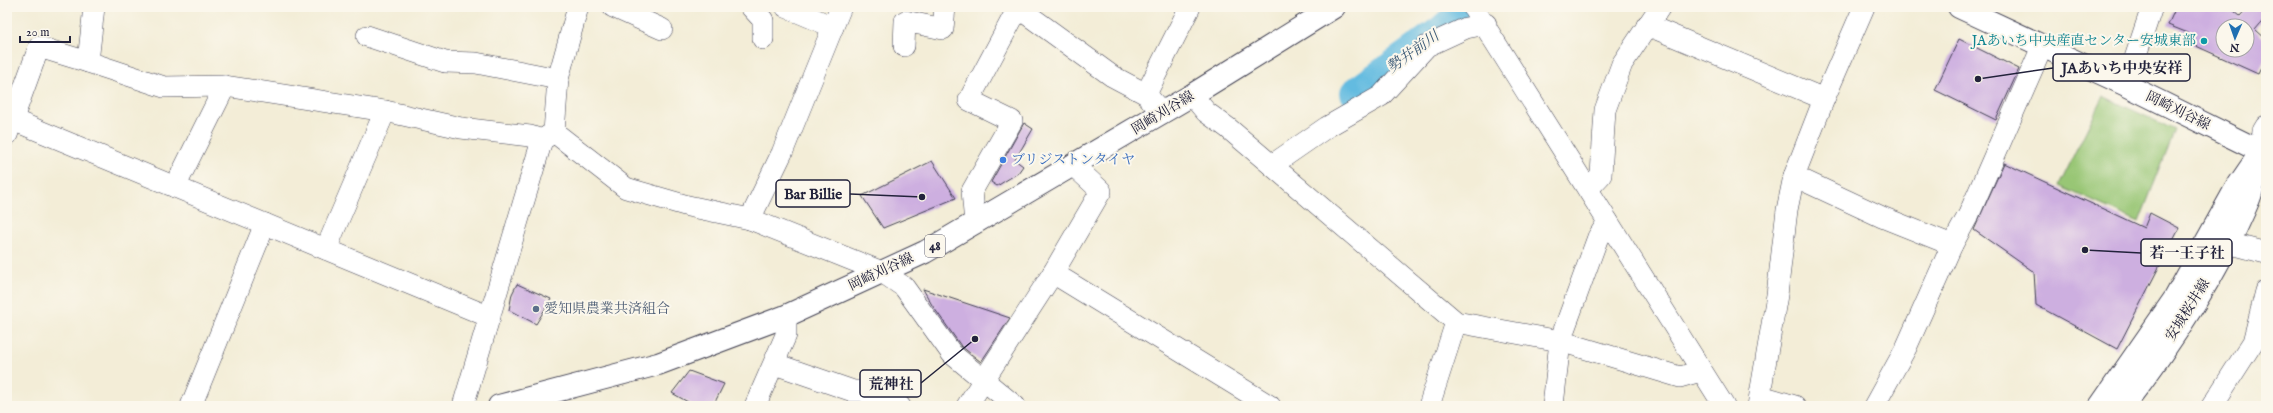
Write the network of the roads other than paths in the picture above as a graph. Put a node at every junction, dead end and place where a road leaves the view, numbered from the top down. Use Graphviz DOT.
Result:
graph roads {
  1 [pos="94,7"];
  2 [pos="578,7"];
  3 [pos="613,7"];
  4 [pos="751,7"];
  5 [pos="786,7"];
  6 [pos="841,7"];
  7 [pos="945,7"];
  8 [pos="1190,7"];
  9 [pos="1334,7"];
  10 [pos="1474,7"];
  11 [pos="1660,7"];
  12 [pos="1864,7"];
  13 [pos="1959,7"];
  14 [pos="2152,7"];
  15 [pos="1018,8"];
  16 [pos="1486,24"];
  17 [pos="1647,25"];
  18 [pos="833,27"];
  19 [pos="662,29"];
  20 [pos="367,36"];
  21 [pos="763,40"];
  22 [pos="904,46"];
  23 [pos="2042,47"];
  24 [pos="88,62"];
  25 [pos="558,79"];
  26 [pos="2126,85"];
  27 [pos="225,86"];
  28 [pos="1146,94"];
  29 [pos="1192,95"];
  30 [pos="1824,100"];
  31 [pos="385,111"];
  32 [pos="1162,113"];
  33 [pos="2266,126"];
  34 [pos="10,127"];
  35 [pos="548,136"];
  36 [pos="2263,153"];
  37 [pos="1272,165"];
  38 [pos="1073,166"];
  39 [pos="1794,176"];
  40 [pos="175,187"];
  41 [pos="1588,189"];
  42 [pos="750,219"];
  43 [pos="1608,222"];
  44 [pos="975,223"];
  45 [pos="265,224"];
  46 [pos="2228,243"];
  47 [pos="1952,245"];
  48 [pos="326,249"];
  49 [pos="2266,253"];
  50 [pos="882,272"];
  51 [pos="1053,274"];
  52 [pos="2266,291"];
  53 [pos="786,316"];
  54 [pos="490,317"];
  55 [pos="1456,322"];
  56 [pos="1560,341"];
  57 [pos="775,364"];
  58 [pos="1701,371"];
  59 [pos="983,380"];
  60 [pos="1760,401"];
  61 [pos="511,405"];
  62 [pos="191,406"];
  63 [pos="463,406"];
  64 [pos="754,406"];
  65 [pos="900,406"];
  66 [pos="967,406"];
  67 [pos="1016,406"];
  68 [pos="1270,406"];
  69 [pos="1430,406"];
  70 [pos="1553,406"];
  71 [pos="1724,406"];
  72 [pos="1795,406"];
  73 [pos="1874,406"];
  74 [pos="2100,406"];
  75 [pos="2122,406"];
  76 [pos="2212,406"];
  1 -- 24 [label="street"];
  2 -- 25 [label="street"];
  3 -- 19 [label="street"];
  4 -- 21 [label="street"];
  5 -- 18 [label="street"];
  6 -- 18 [label="street"];
  7 -- 22 [label="street"];
  8 -- 28 [label="street"];
  9 -- 29 [label="main road, 岡崎刈谷線 / 48"];
  10 -- 16 [label="street"];
  11 -- 17 [label="street"];
  12 -- 30 [label="street"];
  13 -- 23 [label="main road, 岡崎刈谷線"];
  14 -- 26 [label="street"];
  15 -- 28 [label="street"];
  15 -- 44 [label="street"];
  16 -- 37 [label="street"];
  16 -- 41 [label="street"];
  17 -- 30 [label="street"];
  17 -- 41 [label="street"];
  18 -- 42 [label="street"];
  20 -- 25 [label="street"];
  23 -- 26 [label="main road, 岡崎刈谷線"];
  23 -- 47 [label="street"];
  24 -- 27 [label="street"];
  24 -- 34 [label="street"];
  25 -- 35 [label="street"];
  26 -- 36 [label="main road, 岡崎刈谷線"];
  27 -- 31 [label="street"];
  27 -- 40 [label="street"];
  28 -- 32 [label="street"];
  29 -- 32 [label="main road, 岡崎刈谷線 / 48"];
  29 -- 37 [label="street"];
  30 -- 39 [label="street"];
  31 -- 35 [label="street"];
  31 -- 48 [label="street"];
  32 -- 38 [label="main road, 岡崎刈谷線 / 48"];
  33 -- 36 [label="street"];
  34 -- 40 [label="street"];
  35 -- 42 [label="street"];
  35 -- 54 [label="street"];
  36 -- 46 [label="main road, 安城桜井線"];
  36 -- 74 [label="main road, 安城桜井線"];
  37 -- 55 [label="street"];
  38 -- 44 [label="main road, 岡崎刈谷線 / 48"];
  38 -- 51 [label="street"];
  39 -- 47 [label="street"];
  39 -- 60 [label="street"];
  40 -- 45 [label="street"];
  41 -- 43 [label="street"];
  42 -- 50 [label="street"];
  43 -- 56 [label="street"];
  43 -- 58 [label="street"];
  44 -- 50 [label="main road, 岡崎刈谷線 / 48"];
  45 -- 48 [label="street"];
  45 -- 62 [label="street"];
  46 -- 49 [label="street"];
  46 -- 75 [label="main road, 安城桜井線"];
  47 -- 73 [label="street"];
  48 -- 54 [label="street"];
  50 -- 53 [label="main road, 岡崎刈谷線 / 48"];
  50 -- 59 [label="street"];
  51 -- 59 [label="street"];
  51 -- 68 [label="street"];
  52 -- 76 [label="street"];
  53 -- 57 [label="street"];
  53 -- 61 [label="main road, 岡崎刈谷線 / 48"];
  54 -- 63 [label="street"];
  55 -- 56 [label="street"];
  55 -- 69 [label="street"];
  56 -- 58 [label="street"];
  56 -- 70 [label="street"];
  57 -- 64 [label="street"];
  57 -- 65 [label="street"];
  58 -- 71 [label="street"];
  59 -- 66 [label="street"];
  59 -- 67 [label="street"];
  60 -- 72 [label="street"];
}
